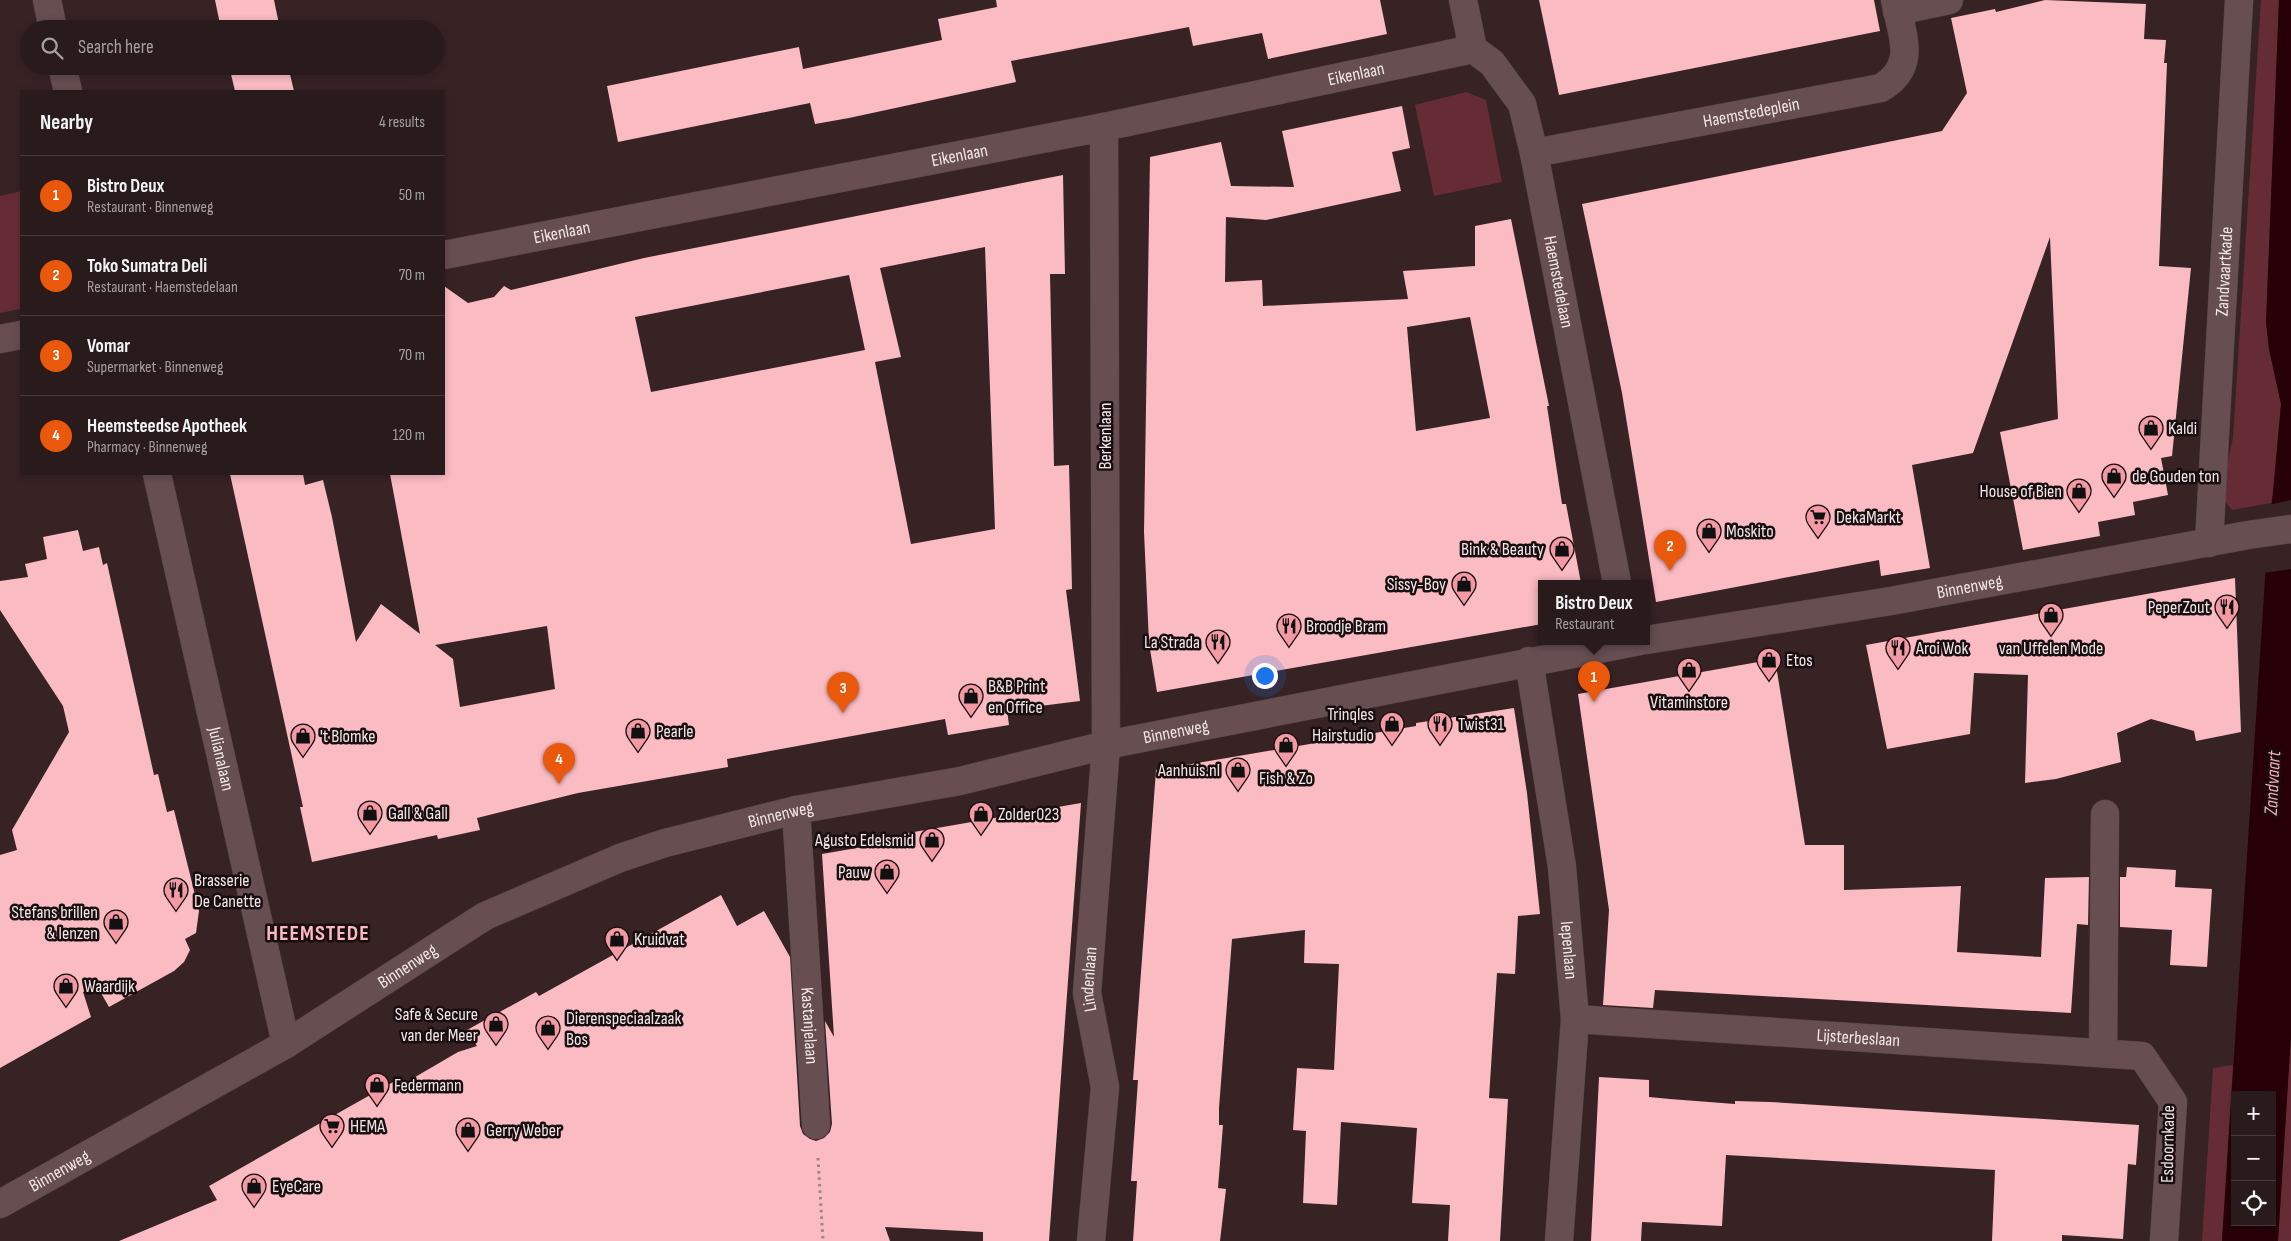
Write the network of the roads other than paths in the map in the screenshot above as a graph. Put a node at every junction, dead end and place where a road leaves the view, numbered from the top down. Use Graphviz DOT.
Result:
graph roads {
  1 [pos="47,0"];
  2 [pos="1463,0"];
  3 [pos="1950,0"];
  4 [pos="2239,0"];
  5 [pos="1896,5"];
  6 [pos="52,20"];
  7 [pos="1474,49"];
  8 [pos="64,75"];
  9 [pos="68,90"];
  10 [pos="1104,127"];
  11 [pos="1534,153"];
  12 [pos="445,255"];
  13 [pos="20,335"];
  14 [pos="0,339"];
  15 [pos="157,475"];
  16 [pos="2291,530"];
  17 [pos="2209,543"];
  18 [pos="1616,580"];
  19 [pos="1650,639"];
  20 [pos="1615,645"];
  21 [pos="1529,661"];
  22 [pos="1106,745"];
  23 [pos="796,810"];
  24 [pos="2105,814"];
  25 [pos="1575,1019"];
  26 [pos="286,1044"];
  27 [pos="2103,1053"];
  28 [pos="2142,1056"];
  29 [pos="816,1125"];
  30 [pos="0,1204"];
  31 [pos="1091,1241"];
  32 [pos="1559,1241"];
  33 [pos="2164,1241"];
  1 -- 6 [label="street"];
  2 -- 7 [label="street"];
  3 -- 5 [label="street, Haemstedeplein"];
  4 -- 17 [label="street, Zandvaartkade"];
  5 -- 11 [label="street, Haemstedeplein"];
  7 -- 10 [label="street, Eikenlaan"];
  7 -- 11 [label="street, Haemstedelaan"];
  8 -- 9 [label="street"];
  10 -- 12 [label="street, Eikenlaan"];
  10 -- 22 [label="street, Berkenlaan"];
  11 -- 18 [label="street, Haemstedelaan"];
  13 -- 14 [label="street"];
  15 -- 26 [label="street, Julianalaan"];
  16 -- 17 [label="street, Binnenweg"];
  17 -- 19 [label="street, Binnenweg"];
  20 -- 21 [label="street, Binnenweg"];
  21 -- 22 [label="street, Binnenweg"];
  21 -- 25 [label="street, Iepenlaan"];
  22 -- 23 [label="street, Binnenweg"];
  22 -- 31 [label="street, Lindenlaan"];
  23 -- 26 [label="street, Binnenweg"];
  23 -- 29 [label="street, Kastanjelaan"];
  24 -- 27 [label="street"];
  25 -- 27 [label="street, Lijsterbeslaan"];
  25 -- 32 [label="street, Iepenlaan"];
  26 -- 30 [label="street, Binnenweg"];
  27 -- 28 [label="street, Lijsterbeslaan"];
  28 -- 33 [label="street, Esdoornkade"];
}
